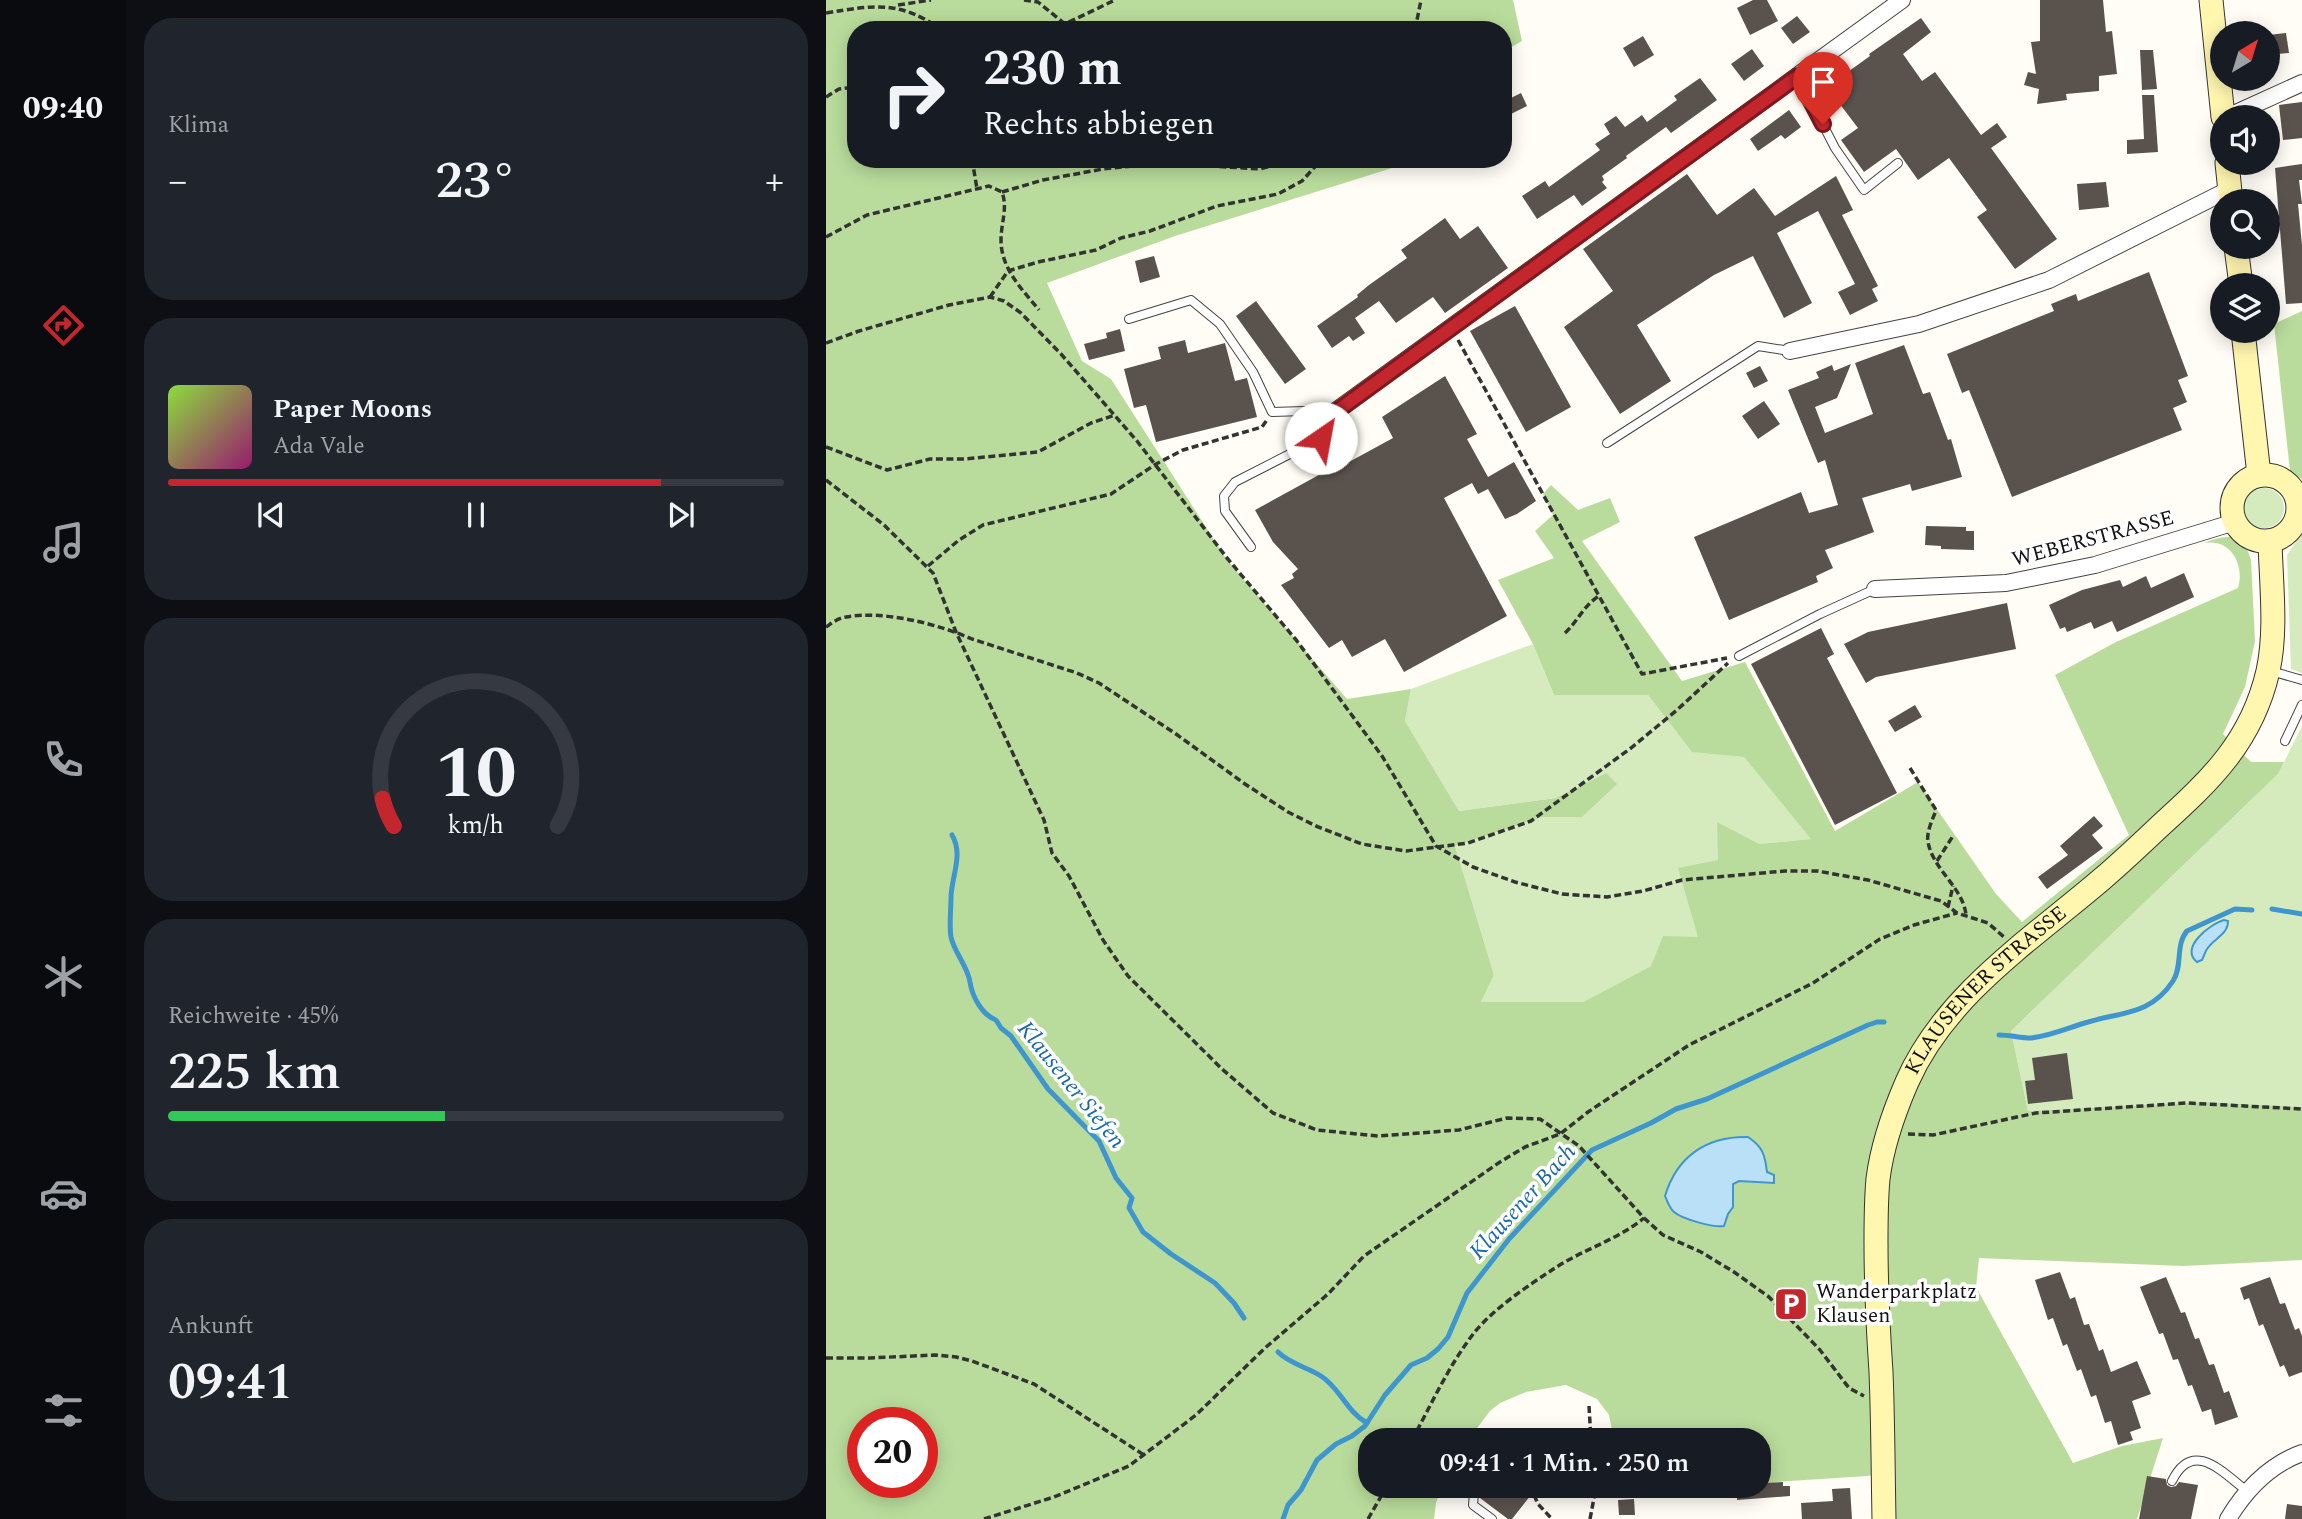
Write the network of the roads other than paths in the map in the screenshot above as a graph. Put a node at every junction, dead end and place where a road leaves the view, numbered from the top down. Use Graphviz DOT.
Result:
graph roads {
  1 [pos="1902,0"];
  2 [pos="2211,0"];
  3 [pos="1798,76"];
  4 [pos="2302,83"];
  5 [pos="2224,105"];
  6 [pos="2252,105"];
  7 [pos="1898,163"];
  8 [pos="2210,205"];
  9 [pos="1129,319"];
  10 [pos="2244,343"];
  11 [pos="1790,351"];
  12 [pos="1337,411"];
  13 [pos="1607,443"];
  14 [pos="2259,475"];
  15 [pos="2300,506"];
  16 [pos="2235,522"];
  17 [pos="2270,541"];
  18 [pos="1251,547"];
  19 [pos="1875,589"];
  20 [pos="1740,656"];
  21 [pos="2268,670"];
  22 [pos="2302,680"];
  23 [pos="2302,705"];
  24 [pos="2285,741"];
  25 [pos="2302,1453"];
  26 [pos="2172,1480"];
  27 [pos="2247,1491"];
  28 [pos="1474,1498"];
  29 [pos="1492,1519"];
  30 [pos="1884,1519"];
  31 [pos="2228,1519"];
  1 -- 3 [label="street"];
  2 -- 5 [label="main road"];
  3 -- 7 [label="lane"];
  3 -- 12 [label="street"];
  4 -- 6 [label="street"];
  8 -- 11 [label="street"];
  9 -- 12 [label="lane"];
  10 -- 14 [label="main road"];
  11 -- 13 [label="lane"];
  12 -- 18 [label="lane"];
  14 -- 15 [label="main road"];
  14 -- 16 [label="main road"];
  15 -- 17 [label="main road"];
  16 -- 17 [label="main road"];
  16 -- 19 [label="street, WEBERSTRASSE"];
  17 -- 21 [label="main road, KLAUSENER STRASSE"];
  19 -- 20 [label="lane"];
  21 -- 22 [label="lane"];
  21 -- 30 [label="main road, KLAUSENER STRASSE"];
  23 -- 24 [label="lane"];
  25 -- 27 [label="street"];
  26 -- 27 [label="lane"];
  27 -- 31 [label="street"];
  28 -- 29 [label="lane"];
}
